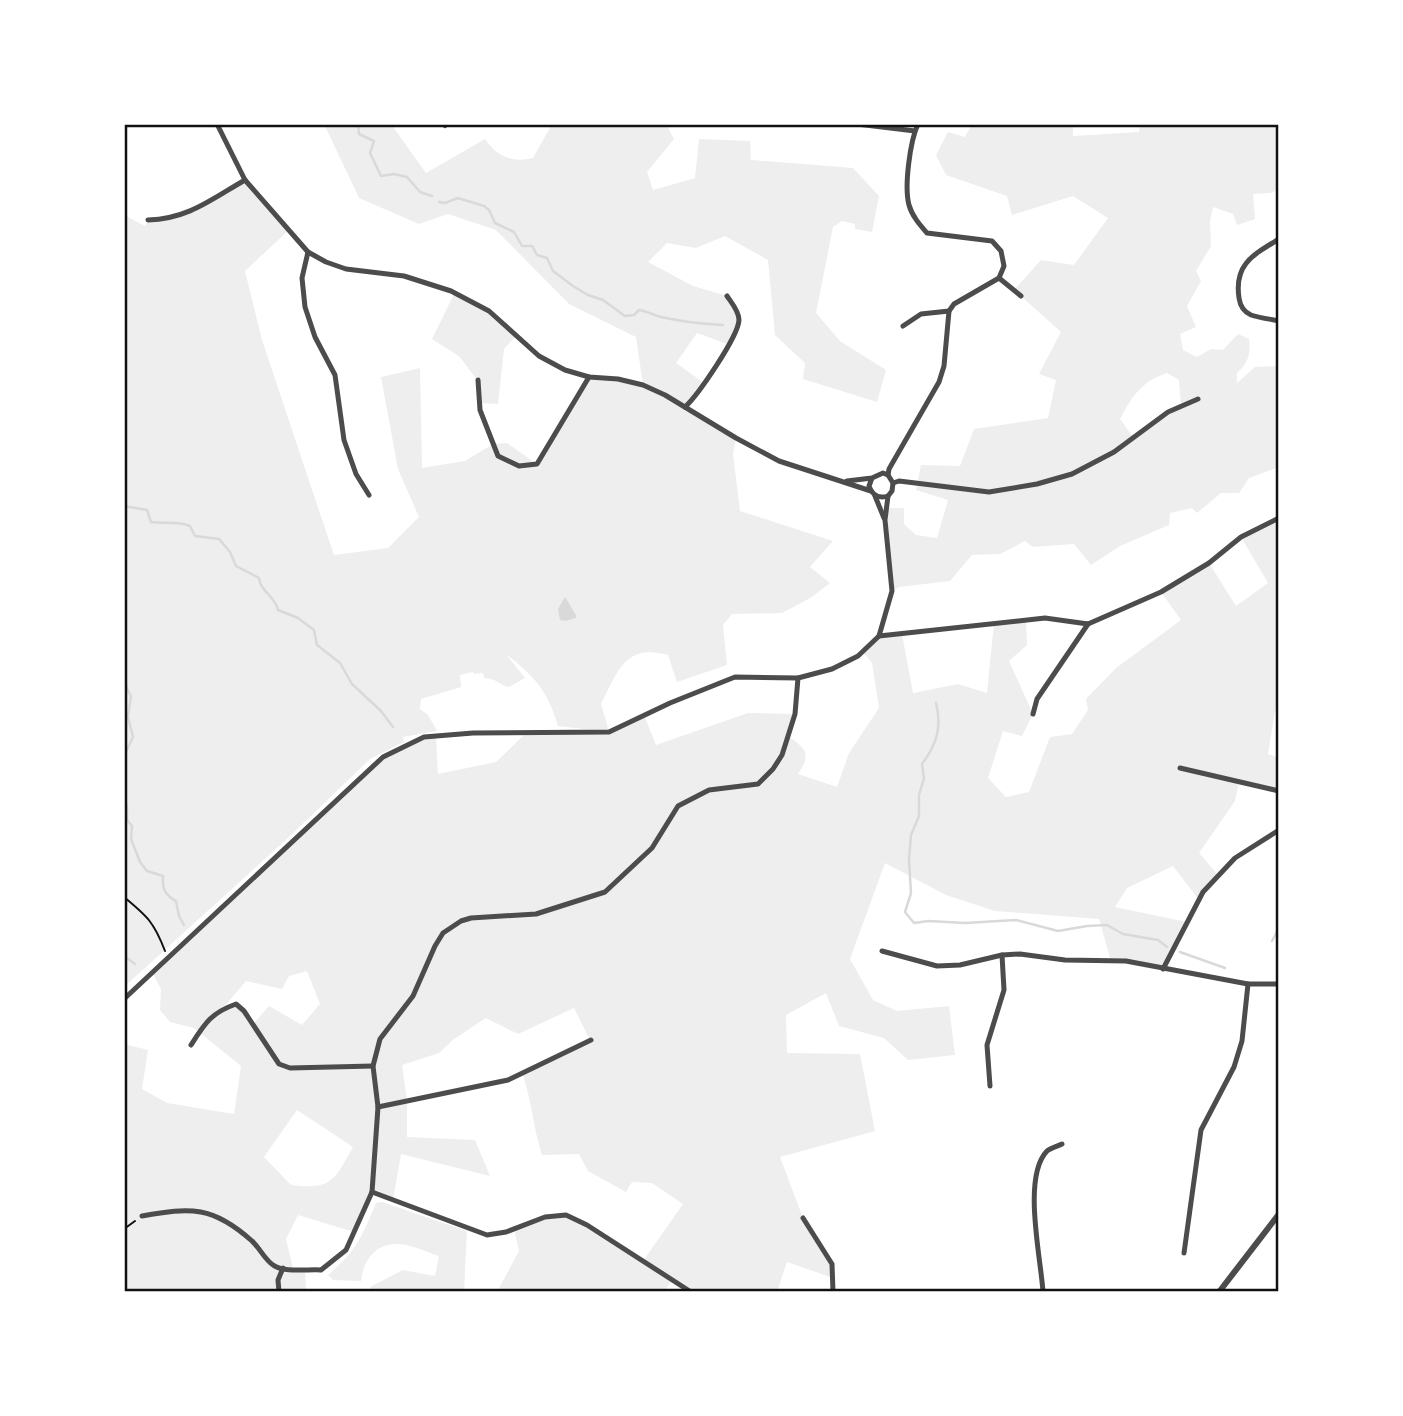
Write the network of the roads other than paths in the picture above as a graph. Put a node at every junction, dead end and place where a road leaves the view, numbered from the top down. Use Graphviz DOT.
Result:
graph roads {
  1 [pos="218,124"];
  2 [pos="440,124"];
  3 [pos="449,124"];
  4 [pos="857,124"];
  5 [pos="918,124"];
  6 [pos="915,131"];
  7 [pos="245,180"];
  8 [pos="148,220"];
  9 [pos="1279,239"];
  10 [pos="308,252"];
  11 [pos="999,278"];
  12 [pos="727,296"];
  13 [pos="1021,296"];
  14 [pos="949,311"];
  15 [pos="1279,321"];
  16 [pos="903,326"];
  17 [pos="589,377"];
  18 [pos="478,380"];
  19 [pos="1198,399"];
  20 [pos="685,407"];
  21 [pos="888,475"];
  22 [pos="872,478"];
  23 [pos="844,482"];
  24 [pos="894,483"];
  25 [pos="873,493"];
  26 [pos="369,495"];
  27 [pos="888,496"];
  28 [pos="1279,518"];
  29 [pos="885,520"];
  30 [pos="1088,624"];
  31 [pos="879,636"];
  32 [pos="798,678"];
  33 [pos="1033,714"];
  34 [pos="1180,768"];
  35 [pos="1279,790"];
  36 [pos="1279,830"];
  37 [pos="881,951"];
  38 [pos="1002,954"];
  39 [pos="1163,969"];
  40 [pos="1248,984"];
  41 [pos="1279,984"];
  42 [pos="124,999"];
  43 [pos="591,1040"];
  44 [pos="191,1045"];
  45 [pos="373,1066"];
  46 [pos="990,1086"];
  47 [pos="379,1107"];
  48 [pos="1062,1144"];
  49 [pos="372,1192"];
  50 [pos="1279,1214"];
  51 [pos="142,1216"];
  52 [pos="803,1218"];
  53 [pos="1184,1253"];
  54 [pos="283,1268"];
  55 [pos="279,1292"];
  56 [pos="691,1292"];
  57 [pos="833,1292"];
  58 [pos="1043,1292"];
  59 [pos="1219,1292"];
  1 -- 7 [label="street"];
  2 -- 3 [label="lane"];
  4 -- 6 [label="street"];
  5 -- 6 [label="street"];
  6 -- 11 [label="street"];
  7 -- 8 [label="street"];
  7 -- 10 [label="street"];
  9 -- 15 [label="street"];
  10 -- 17 [label="street"];
  10 -- 26 [label="street"];
  11 -- 13 [label="street"];
  11 -- 14 [label="street"];
  12 -- 20 [label="street"];
  14 -- 16 [label="street"];
  14 -- 21 [label="street"];
  17 -- 18 [label="street"];
  17 -- 20 [label="street"];
  19 -- 24 [label="street"];
  20 -- 23 [label="street"];
  21 -- 22 [label="street"];
  21 -- 24 [label="street"];
  22 -- 23 [label="street"];
  22 -- 25 [label="street"];
  23 -- 25 [label="street"];
  24 -- 27 [label="street"];
  25 -- 27 [label="street"];
  25 -- 29 [label="street"];
  27 -- 29 [label="street"];
  28 -- 30 [label="street"];
  29 -- 31 [label="street"];
  30 -- 31 [label="street"];
  30 -- 33 [label="street"];
  31 -- 32 [label="street"];
  32 -- 42 [label="street"];
  32 -- 45 [label="street"];
  34 -- 35 [label="street"];
  36 -- 39 [label="street"];
  37 -- 38 [label="street"];
  38 -- 39 [label="street"];
  38 -- 46 [label="street"];
  39 -- 40 [label="street"];
  40 -- 41 [label="street"];
  40 -- 53 [label="street"];
  43 -- 47 [label="street"];
  44 -- 45 [label="street"];
  45 -- 47 [label="street"];
  47 -- 49 [label="street"];
  48 -- 58 [label="street"];
  49 -- 54 [label="street"];
  49 -- 56 [label="street"];
  50 -- 59 [label="street"];
  51 -- 54 [label="street"];
  52 -- 57 [label="street"];
  54 -- 55 [label="street"];
}
